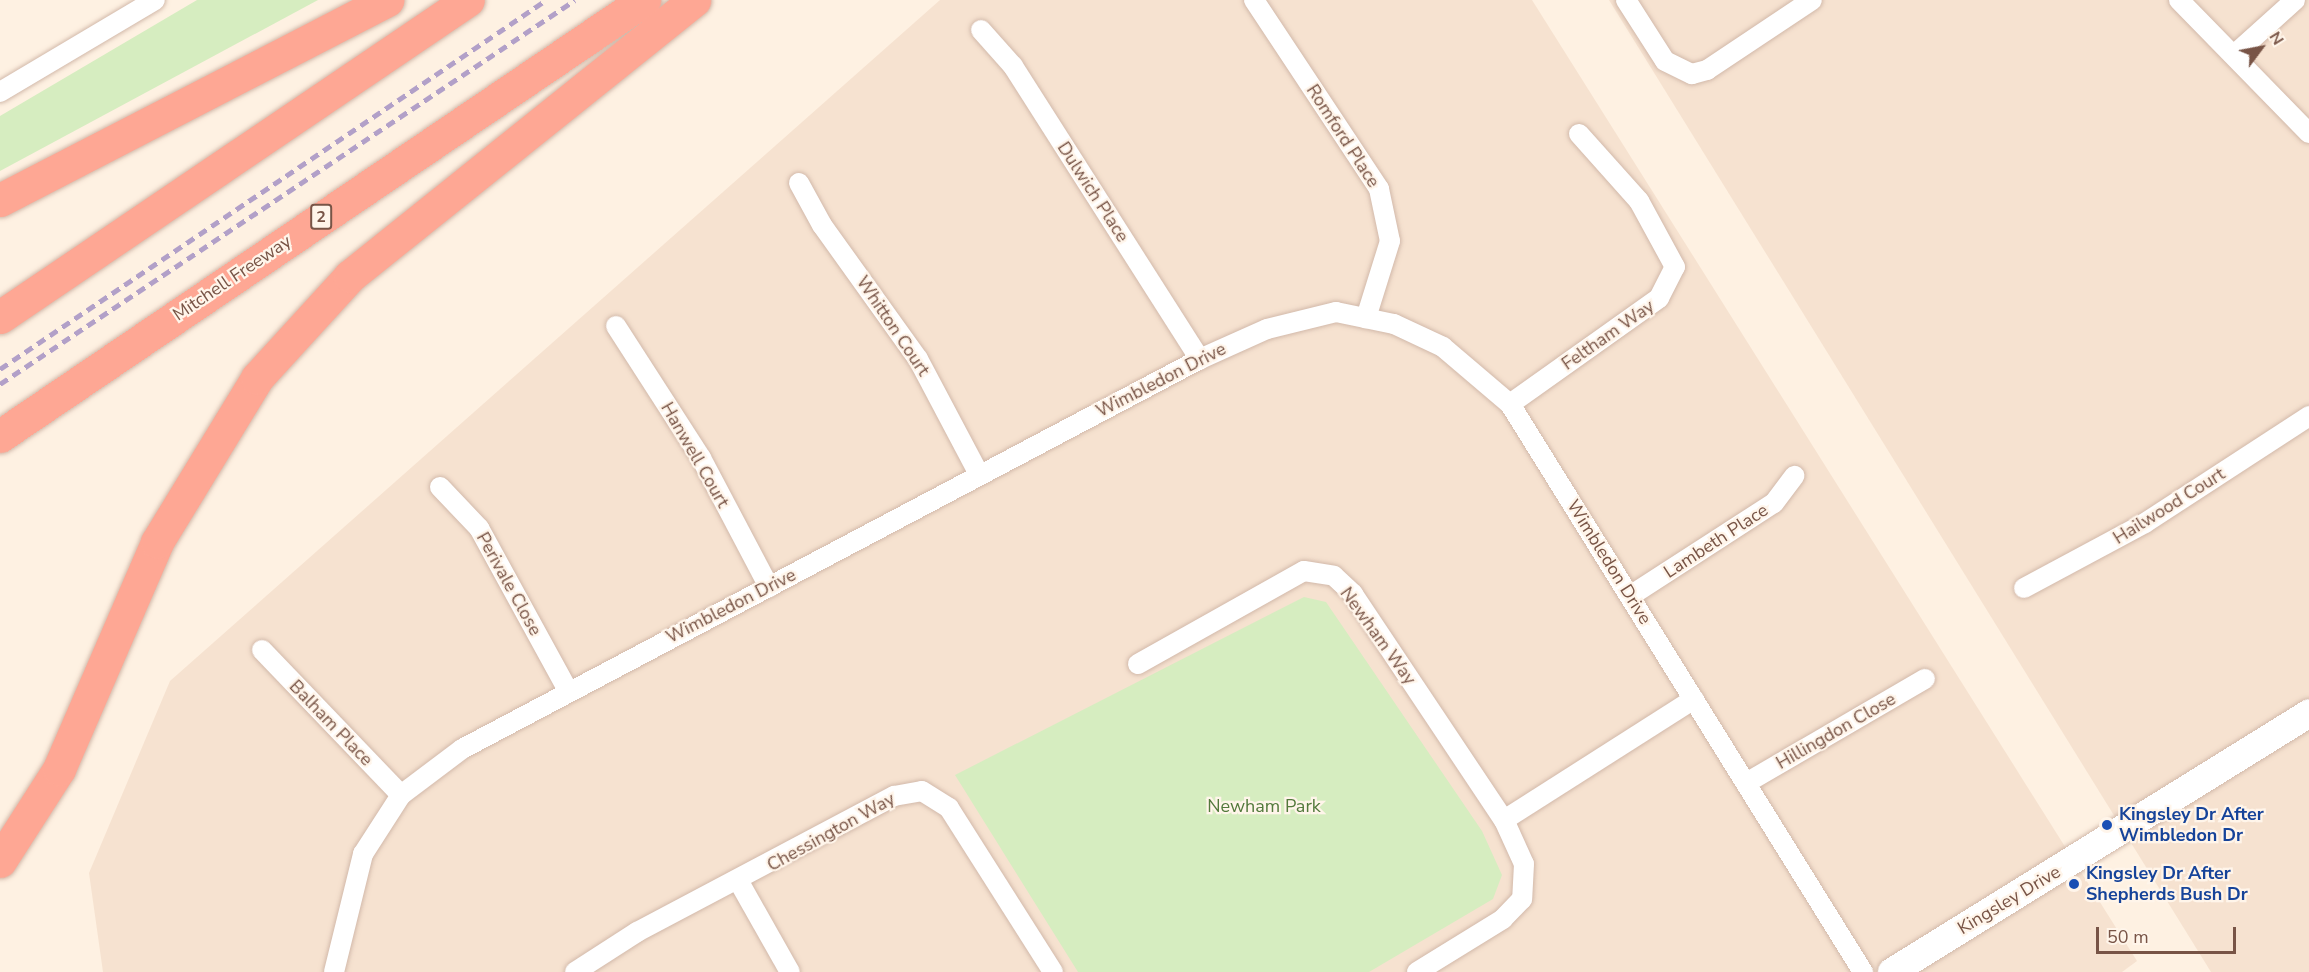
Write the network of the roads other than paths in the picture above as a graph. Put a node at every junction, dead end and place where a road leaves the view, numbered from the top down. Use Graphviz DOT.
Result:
graph roads {
  1 [pos="155,0"];
  2 [pos="387,0"];
  3 [pos="468,0"];
  4 [pos="644,0"];
  5 [pos="694,0"];
  6 [pos="1254,0"];
  7 [pos="1626,0"];
  8 [pos="1812,0"];
  9 [pos="2180,0"];
  10 [pos="2295,0"];
  11 [pos="981,30"];
  12 [pos="2234,55"];
  13 [pos="0,92"];
  14 [pos="2309,133"];
  15 [pos="1579,134"];
  16 [pos="799,183"];
  17 [pos="0,200"];
  18 [pos="0,317"];
  19 [pos="1366,318"];
  20 [pos="616,326"];
  21 [pos="1200,359"];
  22 [pos="1510,404"];
  23 [pos="2309,416"];
  24 [pos="0,436"];
  25 [pos="979,474"];
  26 [pos="1794,476"];
  27 [pos="440,487"];
  28 [pos="769,587"];
  29 [pos="2024,588"];
  30 [pos="1630,596"];
  31 [pos="262,650"];
  32 [pos="1138,664"];
  33 [pos="1925,679"];
  34 [pos="567,689"];
  35 [pos="1694,699"];
  36 [pos="2309,713"];
  37 [pos="2309,733"];
  38 [pos="1746,783"];
  39 [pos="401,795"];
  40 [pos="30,814"];
  41 [pos="1504,820"];
  42 [pos="0,839"];
  43 [pos="0,861"];
  44 [pos="739,882"];
  45 [pos="334,972"];
  46 [pos="575,972"];
  47 [pos="790,972"];
  48 [pos="1053,972"];
  49 [pos="1417,972"];
  50 [pos="1863,972"];
  51 [pos="1892,972"];
  52 [pos="1924,972"];
  1 -- 13 [label="street"];
  2 -- 17 [label="highway"];
  3 -- 18 [label="highway"];
  4 -- 24 [label="highway, Mitchell Freeway / 2"];
  5 -- 40 [label="highway"];
  6 -- 19 [label="street, Romford Place"];
  7 -- 8 [label="street"];
  9 -- 12 [label="street"];
  10 -- 12 [label="street"];
  11 -- 21 [label="street, Dulwich Place"];
  12 -- 14 [label="street"];
  15 -- 22 [label="street, Feltham Way"];
  16 -- 25 [label="street, Whitton Court"];
  19 -- 21 [label="street, Wimbledon Drive"];
  19 -- 22 [label="street, Wimbledon Drive"];
  20 -- 28 [label="street, Hanwell Court"];
  21 -- 25 [label="street, Wimbledon Drive"];
  22 -- 30 [label="street, Wimbledon Drive"];
  23 -- 29 [label="street, Hailwood Court"];
  25 -- 28 [label="street, Wimbledon Drive"];
  26 -- 30 [label="street, Lambeth Place"];
  27 -- 34 [label="street, Perivale Close"];
  28 -- 34 [label="street, Wimbledon Drive"];
  30 -- 35 [label="street, Wimbledon Drive"];
  31 -- 39 [label="street, Balham Place"];
  32 -- 41 [label="street, Newham Way"];
  33 -- 38 [label="street, Hillingdon Close"];
  34 -- 39 [label="street, Wimbledon Drive"];
  35 -- 38 [label="street, Wimbledon Drive"];
  35 -- 41 [label="street"];
  36 -- 51 [label="main road, Kingsley Drive"];
  37 -- 52 [label="main road, Kingsley Drive"];
  38 -- 50 [label="street, Wimbledon Drive"];
  39 -- 45 [label="street, Wimbledon Drive"];
  40 -- 42 [label="highway"];
  40 -- 43 [label="highway"];
  41 -- 49 [label="street, Newham Way"];
  44 -- 46 [label="street, Chessington Way"];
  44 -- 47 [label="street"];
  44 -- 48 [label="street, Chessington Way"];
}
